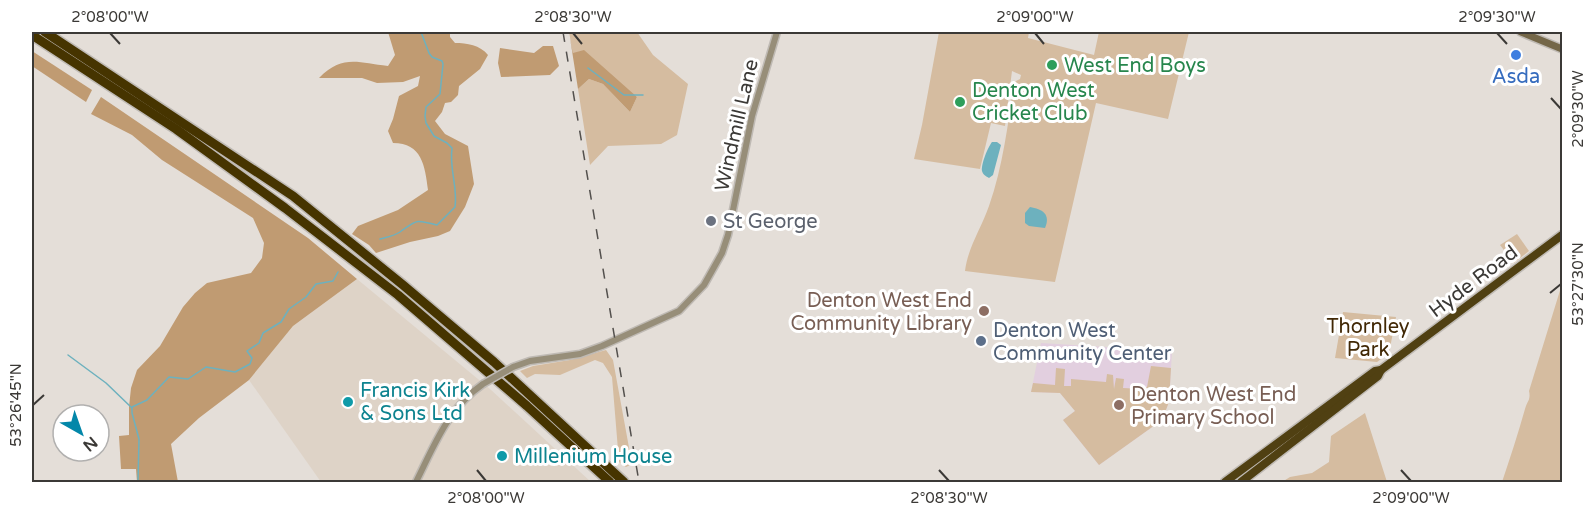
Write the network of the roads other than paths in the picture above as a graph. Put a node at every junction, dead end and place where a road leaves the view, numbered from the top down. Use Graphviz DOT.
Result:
graph roads {
  1 [pos="45,32"];
  2 [pos="777,32"];
  3 [pos="1521,32"];
  4 [pos="32,35"];
  5 [pos="1563,49"];
  6 [pos="1563,235"];
  7 [pos="1381,370"];
  8 [pos="608,481"];
  9 [pos="416,483"];
  10 [pos="624,483"];
  11 [pos="1225,483"];
  12 [pos="1241,483"];
  1 -- 10 [label="highway"];
  2 -- 9 [label="street, Windmill Lane, bridge"];
  3 -- 5 [label="main road"];
  4 -- 8 [label="highway"];
  6 -- 7 [label="highway, Hyde Road"];
  7 -- 11 [label="highway"];
  7 -- 12 [label="highway"];
}
